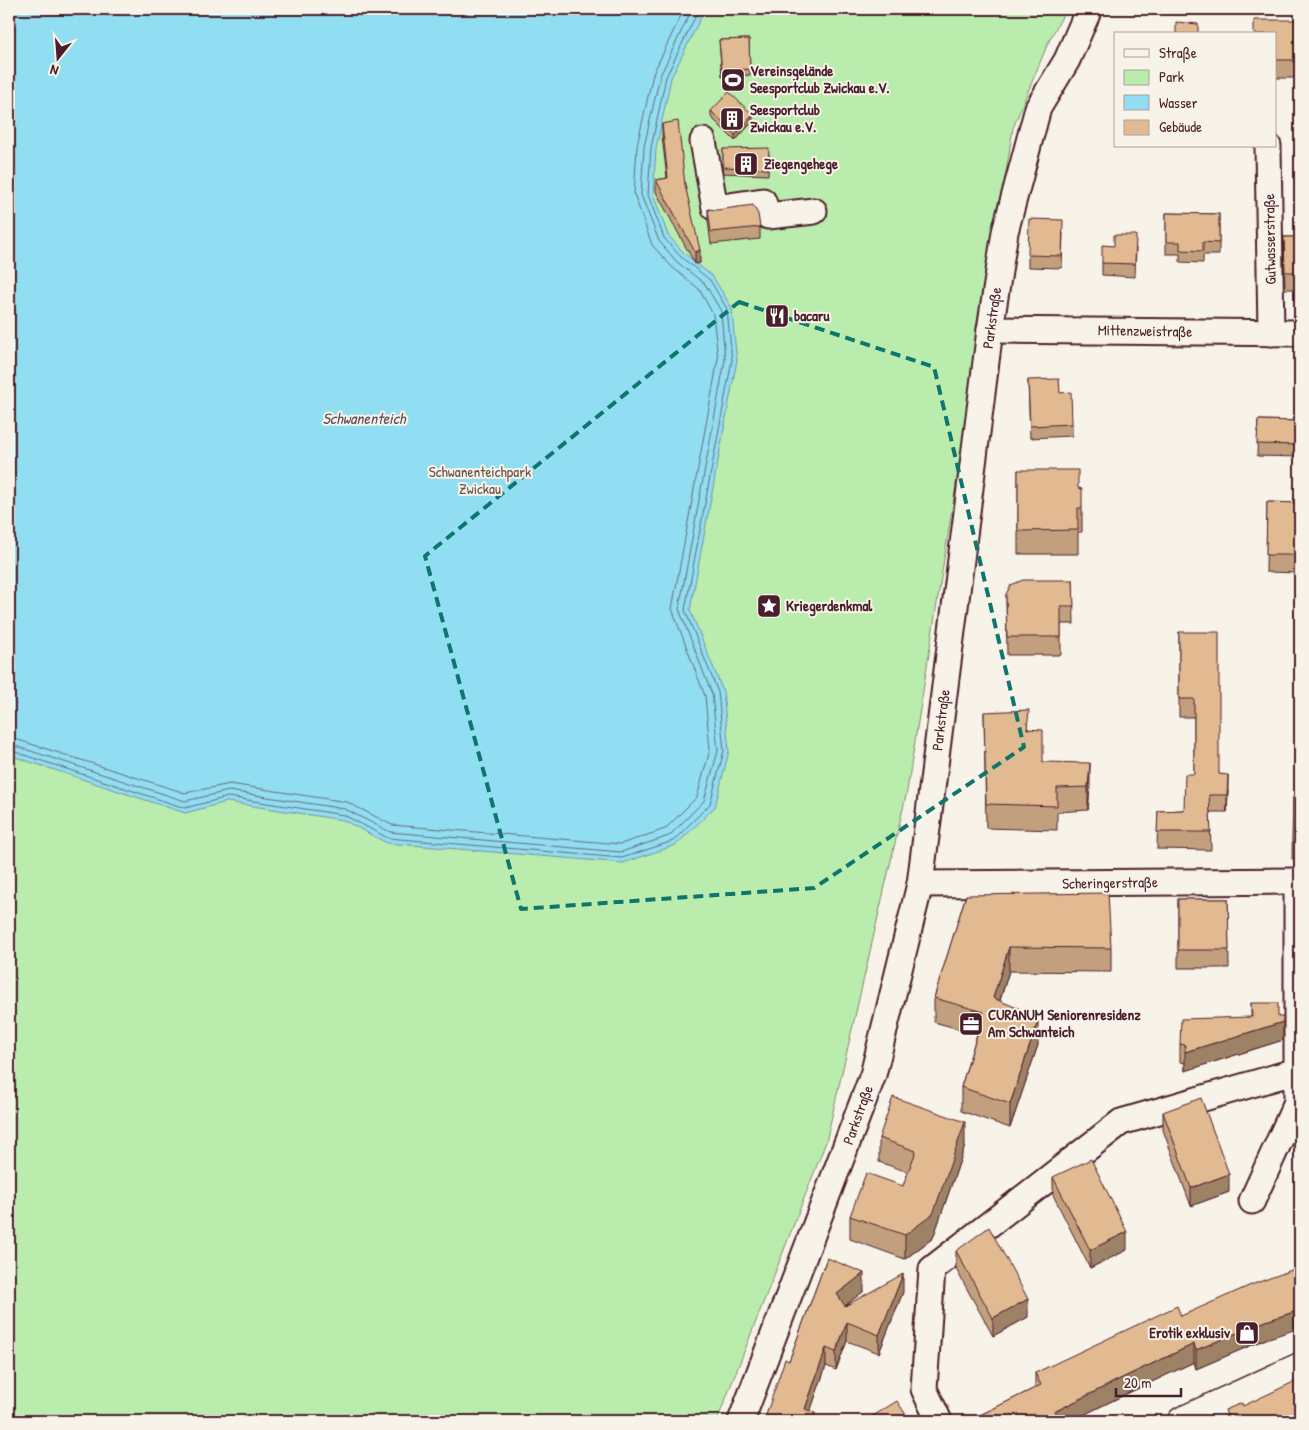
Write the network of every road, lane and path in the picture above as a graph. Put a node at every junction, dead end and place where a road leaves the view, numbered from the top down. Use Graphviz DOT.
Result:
graph roads {
  1 [pos="1089,9"];
  2 [pos="703,141"];
  3 [pos="1268,148"];
  4 [pos="814,212"];
  5 [pos="990,330"];
  6 [pos="1272,333"];
  7 [pos="1300,333"];
  8 [pos="1299,881"];
  9 [pos="920,884"];
  10 [pos="1297,1071"];
  11 [pos="1299,1102"];
  12 [pos="1252,1201"];
  13 [pos="1300,1367"];
  14 [pos="741,1421"];
  15 [pos="939,1421"];
  16 [pos="1182,1421"];
  1 -- 5 [label="street, Parkstraße"];
  2 -- 4 [label="street"];
  3 -- 6 [label="street, Gutwasserstraße"];
  5 -- 6 [label="street, Mittenzweistraße"];
  5 -- 9 [label="street, Parkstraße"];
  6 -- 7 [label="street, Mittenzweistraße"];
  8 -- 9 [label="street, Scheringerstraße"];
  8 -- 10 [label="street"];
  9 -- 14 [label="street, Parkstraße"];
  10 -- 11 [label="street"];
  10 -- 15 [label="street"];
  11 -- 12 [label="street"];
  13 -- 16 [label="main road"];
}
